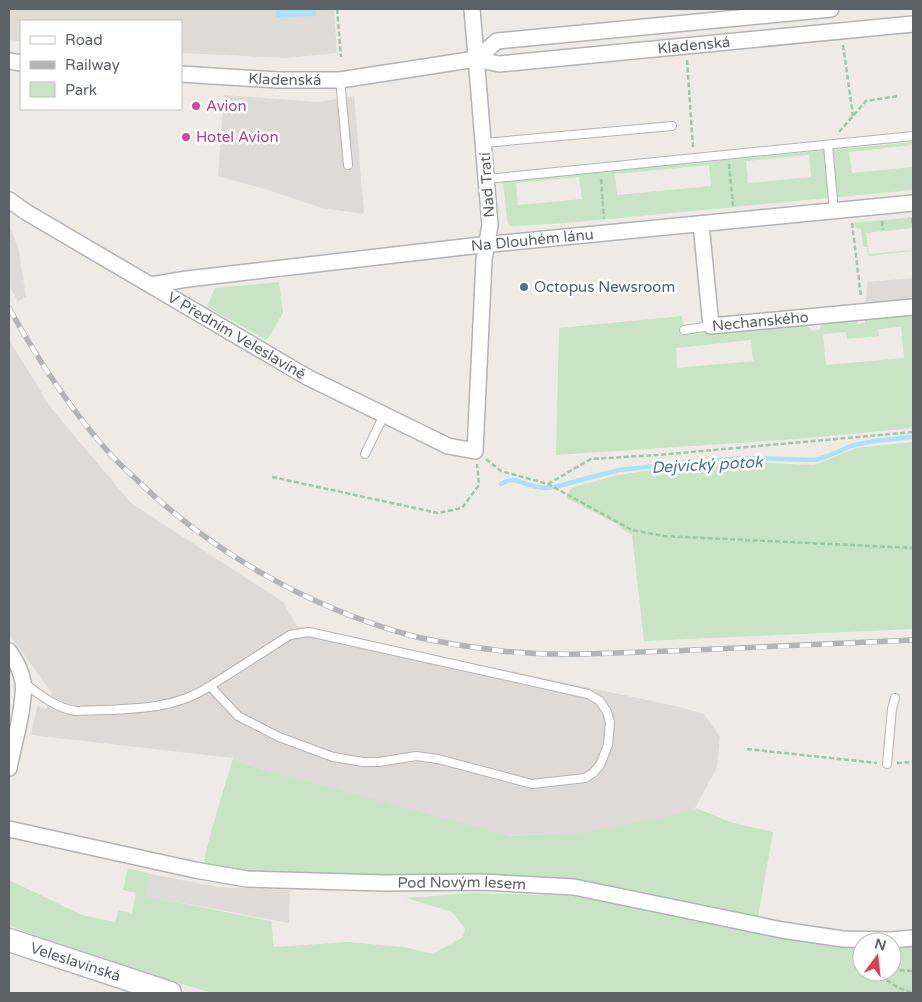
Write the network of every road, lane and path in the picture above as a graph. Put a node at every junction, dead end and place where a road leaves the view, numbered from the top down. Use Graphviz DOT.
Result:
graph roads {
  1 [pos="337,9"];
  2 [pos="472,9"];
  3 [pos="831,9"];
  4 [pos="784,11"];
  5 [pos="913,24"];
  6 [pos="842,43"];
  7 [pos="341,57"];
  8 [pos="686,58"];
  9 [pos="476,59"];
  10 [pos="182,74"];
  11 [pos="340,80"];
  12 [pos="898,96"];
  13 [pos="853,116"];
  14 [pos="672,126"];
  15 [pos="913,136"];
  16 [pos="484,143"];
  17 [pos="693,145"];
  18 [pos="828,145"];
  19 [pos="728,155"];
  20 [pos="348,165"];
  21 [pos="600,168"];
  22 [pos="488,179"];
  23 [pos="9,200"];
  24 [pos="913,204"];
  25 [pos="733,209"];
  26 [pos="851,210"];
  27 [pos="834,211"];
  28 [pos="604,221"];
  29 [pos="913,221"];
  30 [pos="882,222"];
  31 [pos="701,224"];
  32 [pos="913,225"];
  33 [pos="883,230"];
  34 [pos="487,244"];
  35 [pos="151,285"];
  36 [pos="913,306"];
  37 [pos="861,312"];
  38 [pos="711,326"];
  39 [pos="684,330"];
  40 [pos="384,415"];
  41 [pos="913,432"];
  42 [pos="475,450"];
  43 [pos="365,454"];
  44 [pos="272,477"];
  45 [pos="548,484"];
  46 [pos="913,548"];
  47 [pos="9,651"];
  48 [pos="24,683"];
  49 [pos="210,686"];
  50 [pos="895,698"];
  51 [pos="747,749"];
  52 [pos="913,762"];
  53 [pos="887,764"];
  54 [pos="9,768"];
  55 [pos="9,830"];
  56 [pos="913,938"];
  57 [pos="9,940"];
  58 [pos="890,982"];
  59 [pos="170,993"];
  60 [pos="913,993"];
  1 -- 7 [label="path"];
  2 -- 9 [label="street, Nad Tratí"];
  3 -- 4 [label="street, Kladenská"];
  4 -- 9 [label="street, Kladenská"];
  5 -- 9 [label="street, Kladenská"];
  6 -- 13 [label="path"];
  8 -- 17 [label="path"];
  9 -- 11 [label="street, Kladenská"];
  9 -- 16 [label="street, Nad Tratí"];
  10 -- 11 [label="street, Kladenská"];
  11 -- 20 [label="lane"];
  12 -- 13 [label="path"];
  13 -- 18 [label="path"];
  14 -- 16 [label="lane"];
  15 -- 18 [label="lane"];
  16 -- 22 [label="street, Nad Tratí"];
  18 -- 19 [label="lane"];
  18 -- 27 [label="lane"];
  19 -- 21 [label="lane"];
  19 -- 25 [label="path"];
  21 -- 22 [label="lane"];
  21 -- 28 [label="path"];
  22 -- 34 [label="street, Nad Tratí"];
  23 -- 35 [label="street, V Předním Veleslavíně"];
  24 -- 26 [label="street, Na Dlouhém lánu"];
  26 -- 27 [label="street, Na Dlouhém lánu"];
  26 -- 37 [label="path"];
  27 -- 31 [label="street, Na Dlouhém lánu"];
  29 -- 32 [label="path"];
  30 -- 33 [label="path"];
  31 -- 34 [label="street, Na Dlouhém lánu"];
  31 -- 38 [label="street, Nechanského"];
  34 -- 35 [label="street, Na Dlouhém lánu"];
  34 -- 42 [label="street, Nad Tratí"];
  35 -- 40 [label="street, V Předním Veleslavíně"];
  36 -- 37 [label="street, Nechanského"];
  37 -- 38 [label="street, Nechanského"];
  38 -- 39 [label="lane"];
  40 -- 42 [label="street, V Předním Veleslavíně"];
  40 -- 43 [label="lane"];
  41 -- 45 [label="path"];
  42 -- 44 [label="path"];
  42 -- 45 [label="path"];
  45 -- 46 [label="path"];
  47 -- 48 [label="street"];
  48 -- 49 [label="lane"];
  48 -- 54 [label="street"];
  49 -- 49 [label="lane"];
  50 -- 53 [label="lane"];
  51 -- 53 [label="path"];
  52 -- 53 [label="path"];
  55 -- 56 [label="street, Pod Novým lesem"];
  57 -- 59 [label="street, Veleslavínská"];
  58 -- 60 [label="path"];
}
